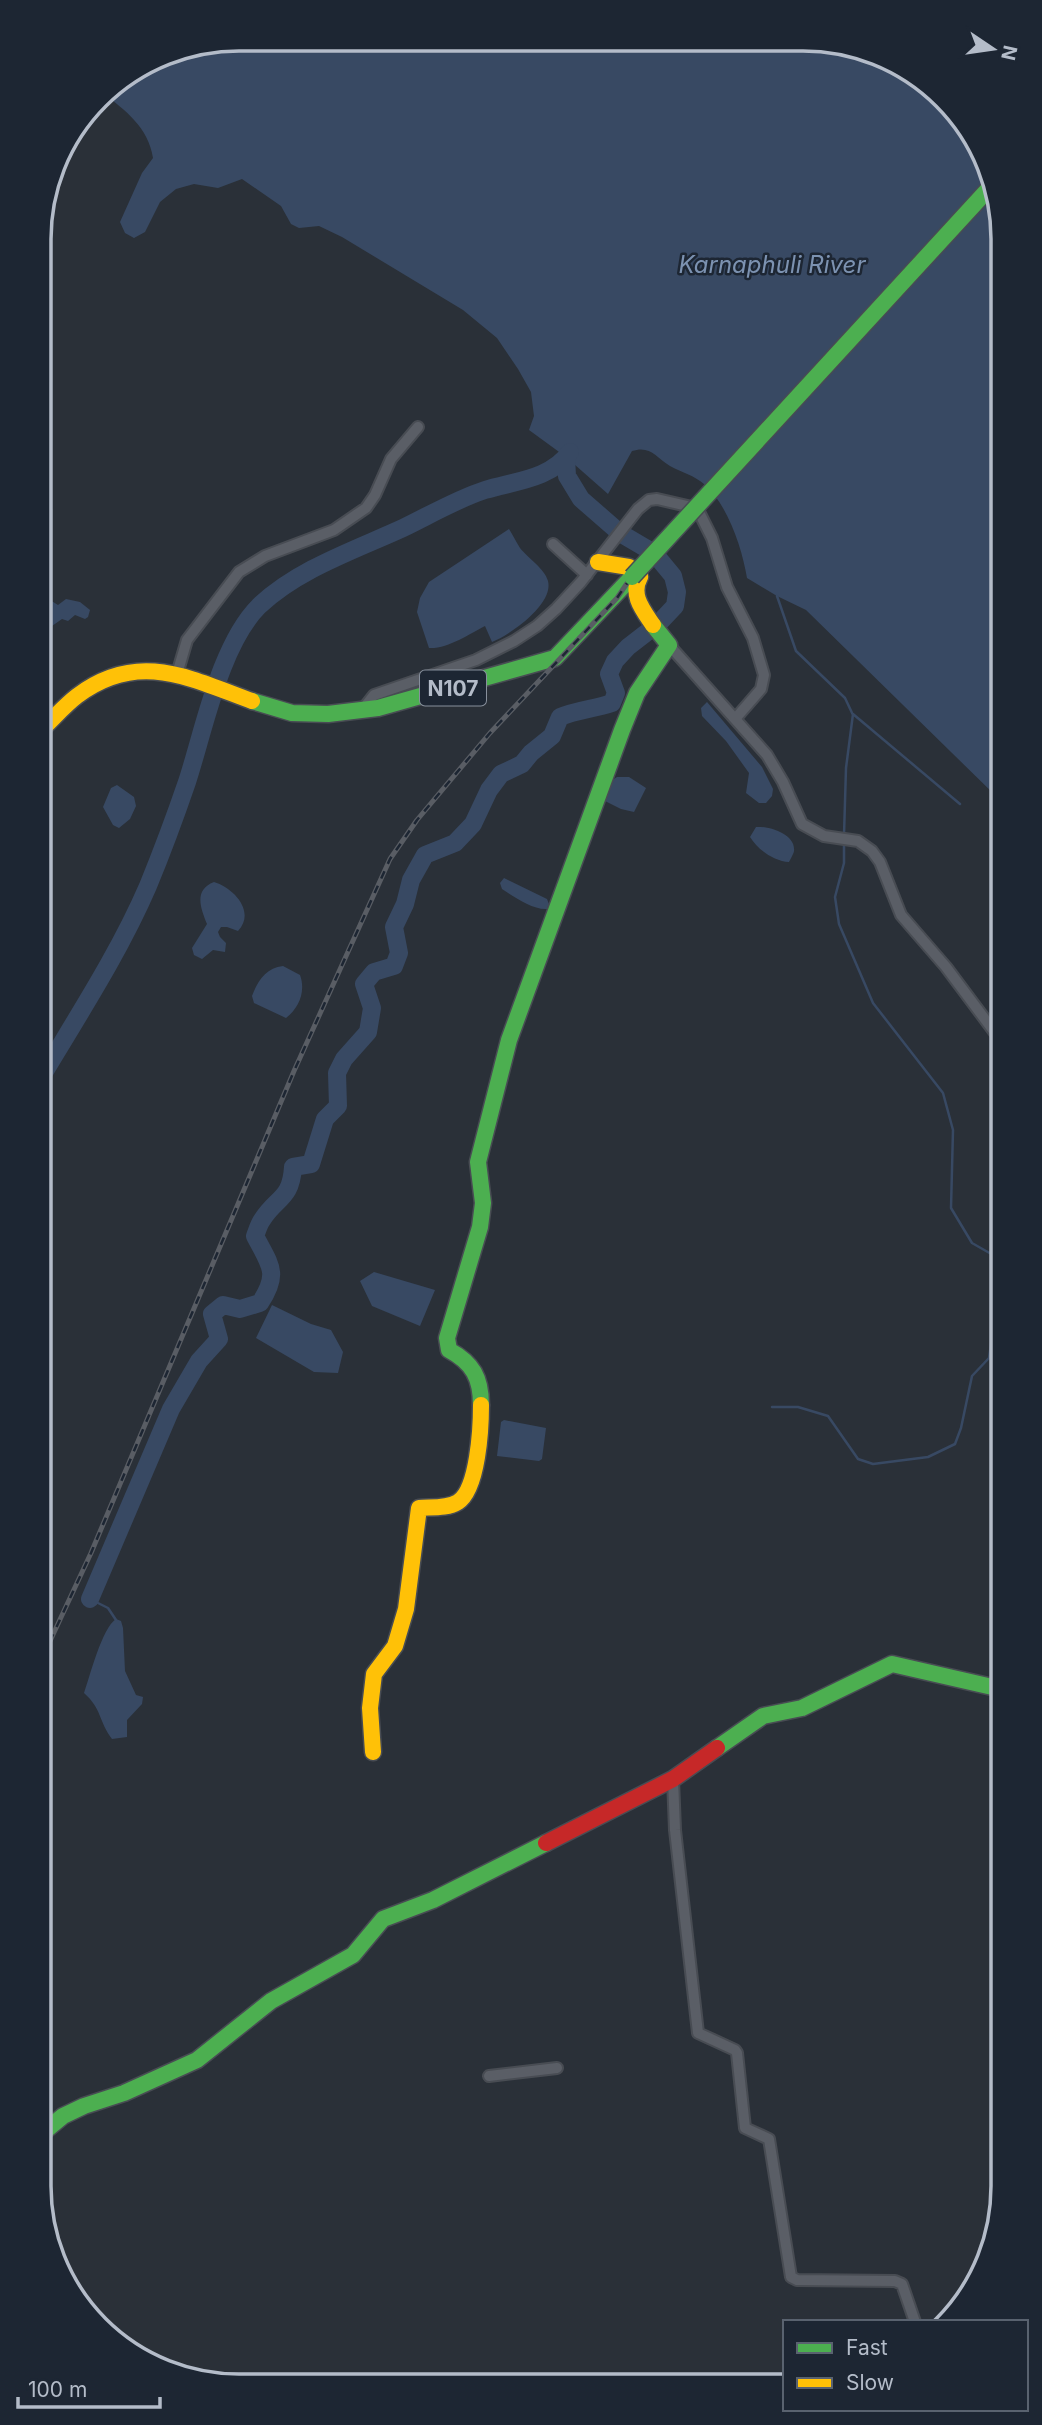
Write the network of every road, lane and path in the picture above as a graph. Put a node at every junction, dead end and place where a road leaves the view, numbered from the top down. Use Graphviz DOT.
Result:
graph roads {
  1 [pos="985,192"];
  2 [pos="418,427"];
  3 [pos="553,544"];
  4 [pos="598,562"];
  5 [pos="587,575"];
  6 [pos="665,640"];
  7 [pos="184,676"];
  8 [pos="362,711"];
  9 [pos="736,719"];
  10 [pos="51,721"];
  11 [pos="991,1027"];
  12 [pos="991,1686"];
  13 [pos="373,1752"];
  14 [pos="673,1779"];
  15 [pos="557,2068"];
  16 [pos="489,2076"];
  17 [pos="51,2126"];
  18 [pos="914,2320"];
  1 -- 8 [label="main road, N107, bridge"];
  2 -- 7 [label="street"];
  3 -- 5 [label="street"];
  4 -- 5 [label="street"];
  4 -- 6 [label="main road"];
  4 -- 9 [label="street"];
  5 -- 8 [label="street"];
  6 -- 9 [label="street"];
  6 -- 13 [label="main road"];
  7 -- 8 [label="main road, N107"];
  7 -- 10 [label="main road, N107"];
  9 -- 11 [label="street"];
  12 -- 14 [label="main road"];
  14 -- 17 [label="main road"];
  14 -- 18 [label="street"];
  15 -- 16 [label="street"];
}
